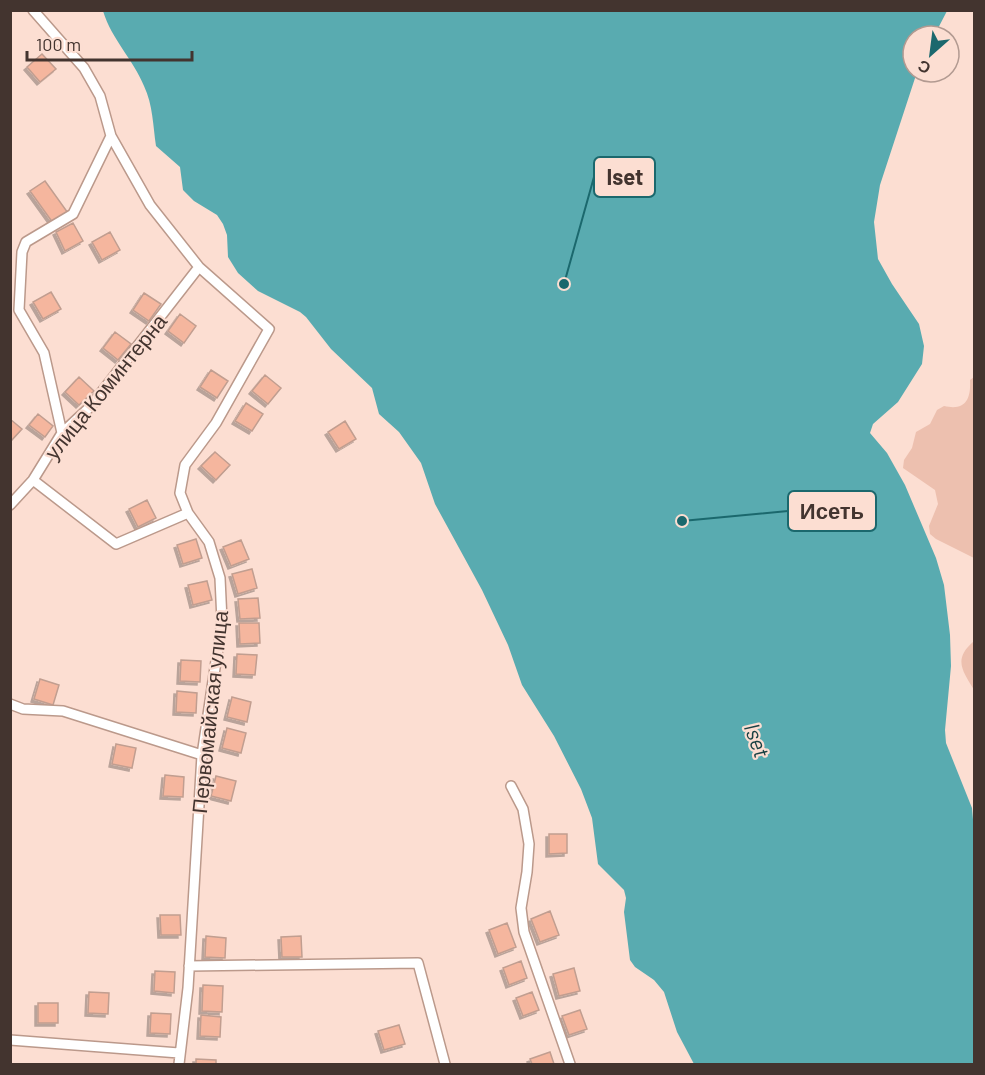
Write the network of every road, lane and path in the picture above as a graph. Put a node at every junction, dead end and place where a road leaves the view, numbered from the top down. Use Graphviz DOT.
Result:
graph roads {
  1 [pos="33,10"];
  2 [pos="111,135"];
  3 [pos="200,267"];
  4 [pos="62,433"];
  5 [pos="33,480"];
  6 [pos="10,505"];
  7 [pos="188,513"];
  8 [pos="10,704"];
  9 [pos="202,755"];
  10 [pos="511,786"];
  11 [pos="189,966"];
  12 [pos="10,1040"];
  13 [pos="179,1053"];
  14 [pos="178,1065"];
  15 [pos="445,1065"];
  16 [pos="570,1065"];
  1 -- 2 [label="street"];
  2 -- 3 [label="street"];
  2 -- 4 [label="street"];
  3 -- 4 [label="street, улица Коминтерна"];
  3 -- 7 [label="street"];
  4 -- 5 [label="street, улица Коминтерна"];
  5 -- 6 [label="street, улица Коминтерна"];
  5 -- 7 [label="street"];
  7 -- 9 [label="street, Первомайская улица"];
  8 -- 9 [label="street"];
  9 -- 11 [label="street, Первомайская улица"];
  10 -- 16 [label="street"];
  11 -- 13 [label="street, Первомайская улица"];
  11 -- 15 [label="street"];
  12 -- 13 [label="street"];
  13 -- 14 [label="street, Первомайская улица"];
}
